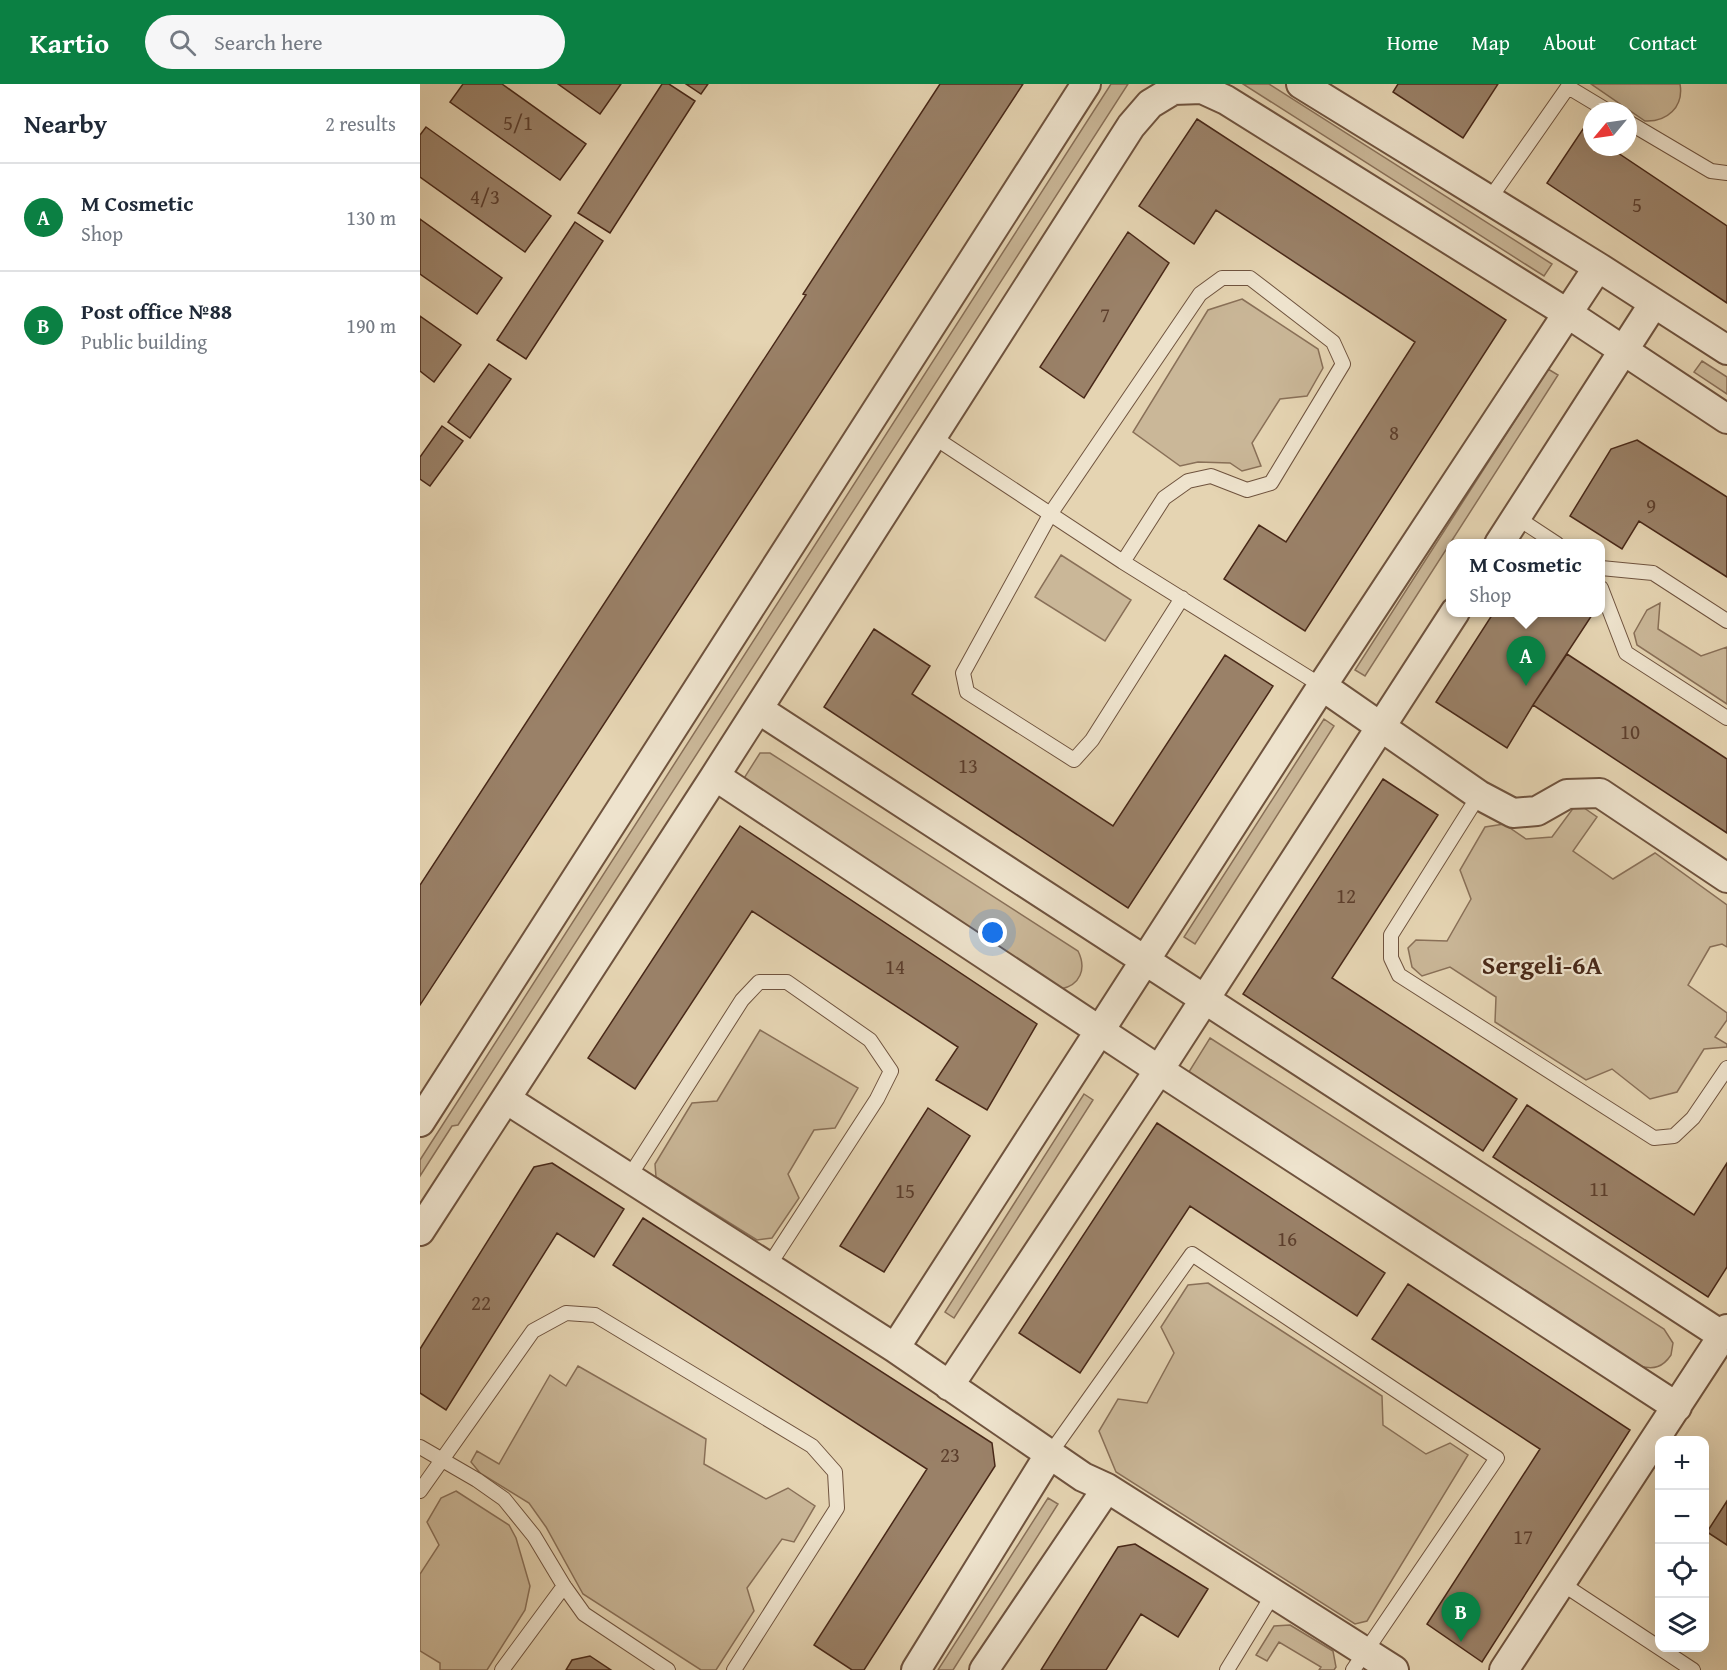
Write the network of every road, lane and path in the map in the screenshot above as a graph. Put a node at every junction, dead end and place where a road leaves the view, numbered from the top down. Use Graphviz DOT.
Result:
graph roads {
  1 [pos="1086,84"];
  2 [pos="1300,84"];
  3 [pos="1565,86"];
  4 [pos="1172,87"];
  5 [pos="1332,92"];
  6 [pos="1593,102"];
  7 [pos="1637,128"];
  8 [pos="1727,173"];
  9 [pos="1489,200"];
  10 [pos="1598,267"];
  11 [pos="1654,303"];
  12 [pos="1567,312"];
  13 [pos="1624,350"];
  14 [pos="1727,350"];
  15 [pos="1727,419"];
  16 [pos="932,436"];
  17 [pos="1051,513"];
  18 [pos="1516,517"];
  19 [pos="1502,539"];
  20 [pos="1551,539"];
  21 [pos="1123,562"];
  22 [pos="1605,568"];
  23 [pos="1182,598"];
  24 [pos="1605,598"];
  25 [pos="1452,617"];
  26 [pos="1727,621"];
  27 [pos="1322,686"];
  28 [pos="758,710"];
  29 [pos="1727,718"];
  30 [pos="1382,727"];
  31 [pos="715,776"];
  32 [pos="1479,795"];
  33 [pos="1727,878"];
  34 [pos="1145,961"];
  35 [pos="1204,1000"];
  36 [pos="1100,1030"];
  37 [pos="1727,1068"];
  38 [pos="1159,1070"];
  39 [pos="506,1099"];
  40 [pos="420,1122"];
  41 [pos="629,1178"];
  42 [pos="420,1231"];
  43 [pos="768,1267"];
  44 [pos="1725,1332"];
  45 [pos="895,1348"];
  46 [pos="950,1386"];
  47 [pos="1677,1407"];
  48 [pos="420,1447"];
  49 [pos="1049,1455"];
  50 [pos="442,1460"];
  51 [pos="1107,1488"];
  52 [pos="420,1491"];
  53 [pos="1561,1583"];
  54 [pos="564,1586"];
  55 [pos="1274,1593"];
  56 [pos="1359,1660"];
  57 [pos="502,1670"];
  58 [pos="668,1670"];
  59 [pos="734,1670"];
  60 [pos="916,1670"];
  61 [pos="984,1670"];
  62 [pos="1227,1670"];
  63 [pos="1394,1670"];
  64 [pos="1504,1670"];
  65 [pos="1693,1670"];
  1 -- 40 [label="street"];
  2 -- 5 [label="street"];
  3 -- 6 [label="lane"];
  3 -- 9 [label="lane"];
  4 -- 12 [label="street"];
  4 -- 16 [label="street"];
  5 -- 9 [label="street"];
  7 -- 8 [label="lane"];
  9 -- 10 [label="street"];
  10 -- 11 [label="street"];
  10 -- 12 [label="street"];
  11 -- 13 [label="street"];
  11 -- 14 [label="street"];
  12 -- 13 [label="street"];
  12 -- 27 [label="street"];
  13 -- 15 [label="street"];
  13 -- 18 [label="street"];
  16 -- 17 [label="lane"];
  16 -- 28 [label="street"];
  17 -- 21 [label="lane"];
  17 -- 21 [label="lane"];
  17 -- 23 [label="lane"];
  18 -- 19 [label="street"];
  18 -- 20 [label="lane"];
  21 -- 23 [label="lane"];
  22 -- 26 [label="lane"];
  23 -- 27 [label="lane"];
  24 -- 29 [label="lane"];
  25 -- 30 [label="street"];
  27 -- 30 [label="street"];
  27 -- 34 [label="street"];
  28 -- 31 [label="street"];
  28 -- 34 [label="street"];
  30 -- 32 [label="street"];
  30 -- 35 [label="street"];
  31 -- 36 [label="street"];
  31 -- 39 [label="street"];
  32 -- 33 [label="street"];
  32 -- 37 [label="lane"];
  34 -- 35 [label="street"];
  34 -- 36 [label="street"];
  35 -- 38 [label="street"];
  35 -- 44 [label="street"];
  36 -- 38 [label="street"];
  36 -- 45 [label="street"];
  38 -- 46 [label="street"];
  38 -- 47 [label="street"];
  39 -- 41 [label="street"];
  39 -- 42 [label="street"];
  41 -- 43 [label="street"];
  41 -- 43 [label="lane"];
  43 -- 45 [label="street"];
  44 -- 47 [label="street"];
  45 -- 46 [label="street"];
  46 -- 49 [label="street"];
  47 -- 53 [label="street"];
  48 -- 50 [label="lane"];
  49 -- 51 [label="street"];
  49 -- 56 [label="lane"];
  49 -- 60 [label="street"];
  50 -- 52 [label="lane"];
  50 -- 54 [label="lane"];
  50 -- 59 [label="lane"];
  51 -- 55 [label="street"];
  51 -- 61 [label="street"];
  53 -- 64 [label="street"];
  53 -- 65 [label="lane"];
  54 -- 57 [label="lane"];
  54 -- 58 [label="lane"];
  55 -- 56 [label="street"];
  55 -- 62 [label="lane"];
  56 -- 63 [label="street"];
}
